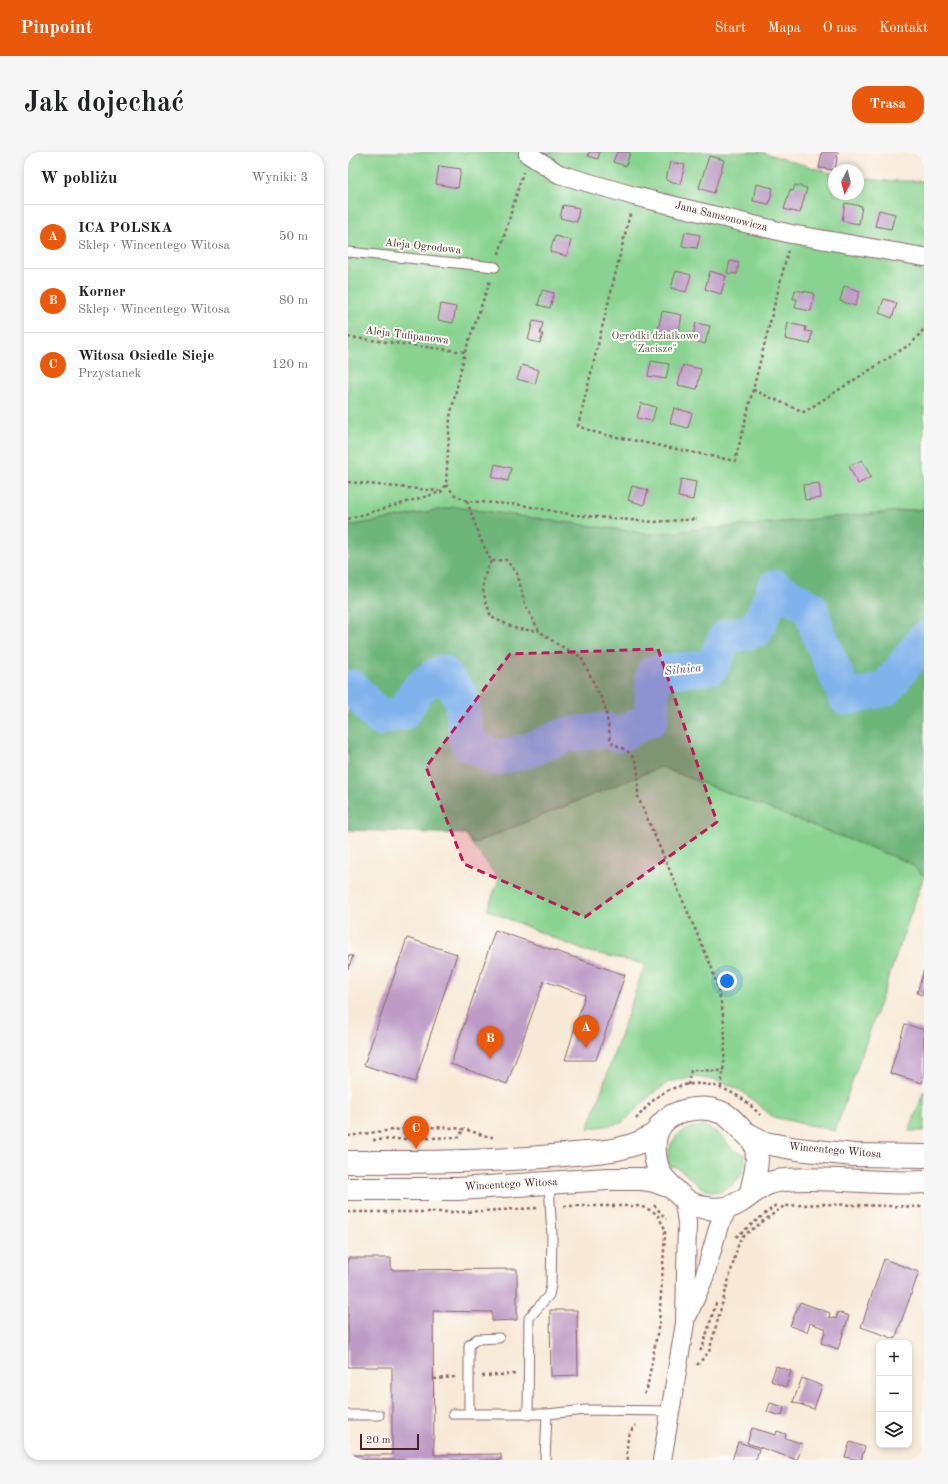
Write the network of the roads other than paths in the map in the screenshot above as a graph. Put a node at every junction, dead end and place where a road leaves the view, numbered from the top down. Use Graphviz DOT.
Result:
graph roads {
  1 [pos="528,153"];
  2 [pos="348,252"];
  3 [pos="924,257"];
  4 [pos="495,267"];
  5 [pos="657,1132"];
  6 [pos="748,1134"];
  7 [pos="924,1156"];
  8 [pos="348,1162"];
  9 [pos="924,1182"];
  10 [pos="549,1184"];
  11 [pos="348,1189"];
  12 [pos="751,1192"];
  13 [pos="678,1193"];
  14 [pos="730,1206"];
  15 [pos="685,1323"];
  16 [pos="499,1338"];
  17 [pos="669,1411"];
  18 [pos="453,1414"];
  19 [pos="469,1414"];
  20 [pos="546,1414"];
  21 [pos="379,1415"];
  22 [pos="528,1415"];
  23 [pos="348,1416"];
  24 [pos="544,1460"];
  25 [pos="662,1460"];
  1 -- 3 [label="street, Jana Samsonowicza"];
  2 -- 4 [label="lane, Aleja Ogrodowa"];
  5 -- 6 [label="main road"];
  5 -- 8 [label="main road"];
  5 -- 13 [label="main road"];
  6 -- 7 [label="main road, Wincentego Witosa"];
  6 -- 12 [label="main road"];
  9 -- 12 [label="main road"];
  10 -- 11 [label="main road, Wincentego Witosa"];
  10 -- 13 [label="main road, Wincentego Witosa"];
  10 -- 22 [label="lane"];
  12 -- 14 [label="main road"];
  13 -- 14 [label="main road"];
  13 -- 15 [label="street"];
  14 -- 15 [label="street"];
  15 -- 17 [label="street"];
  16 -- 19 [label="lane"];
  17 -- 20 [label="lane"];
  17 -- 25 [label="street"];
  18 -- 19 [label="lane"];
  19 -- 22 [label="lane"];
  20 -- 22 [label="lane"];
  20 -- 24 [label="lane"];
  21 -- 23 [label="lane"];
}
